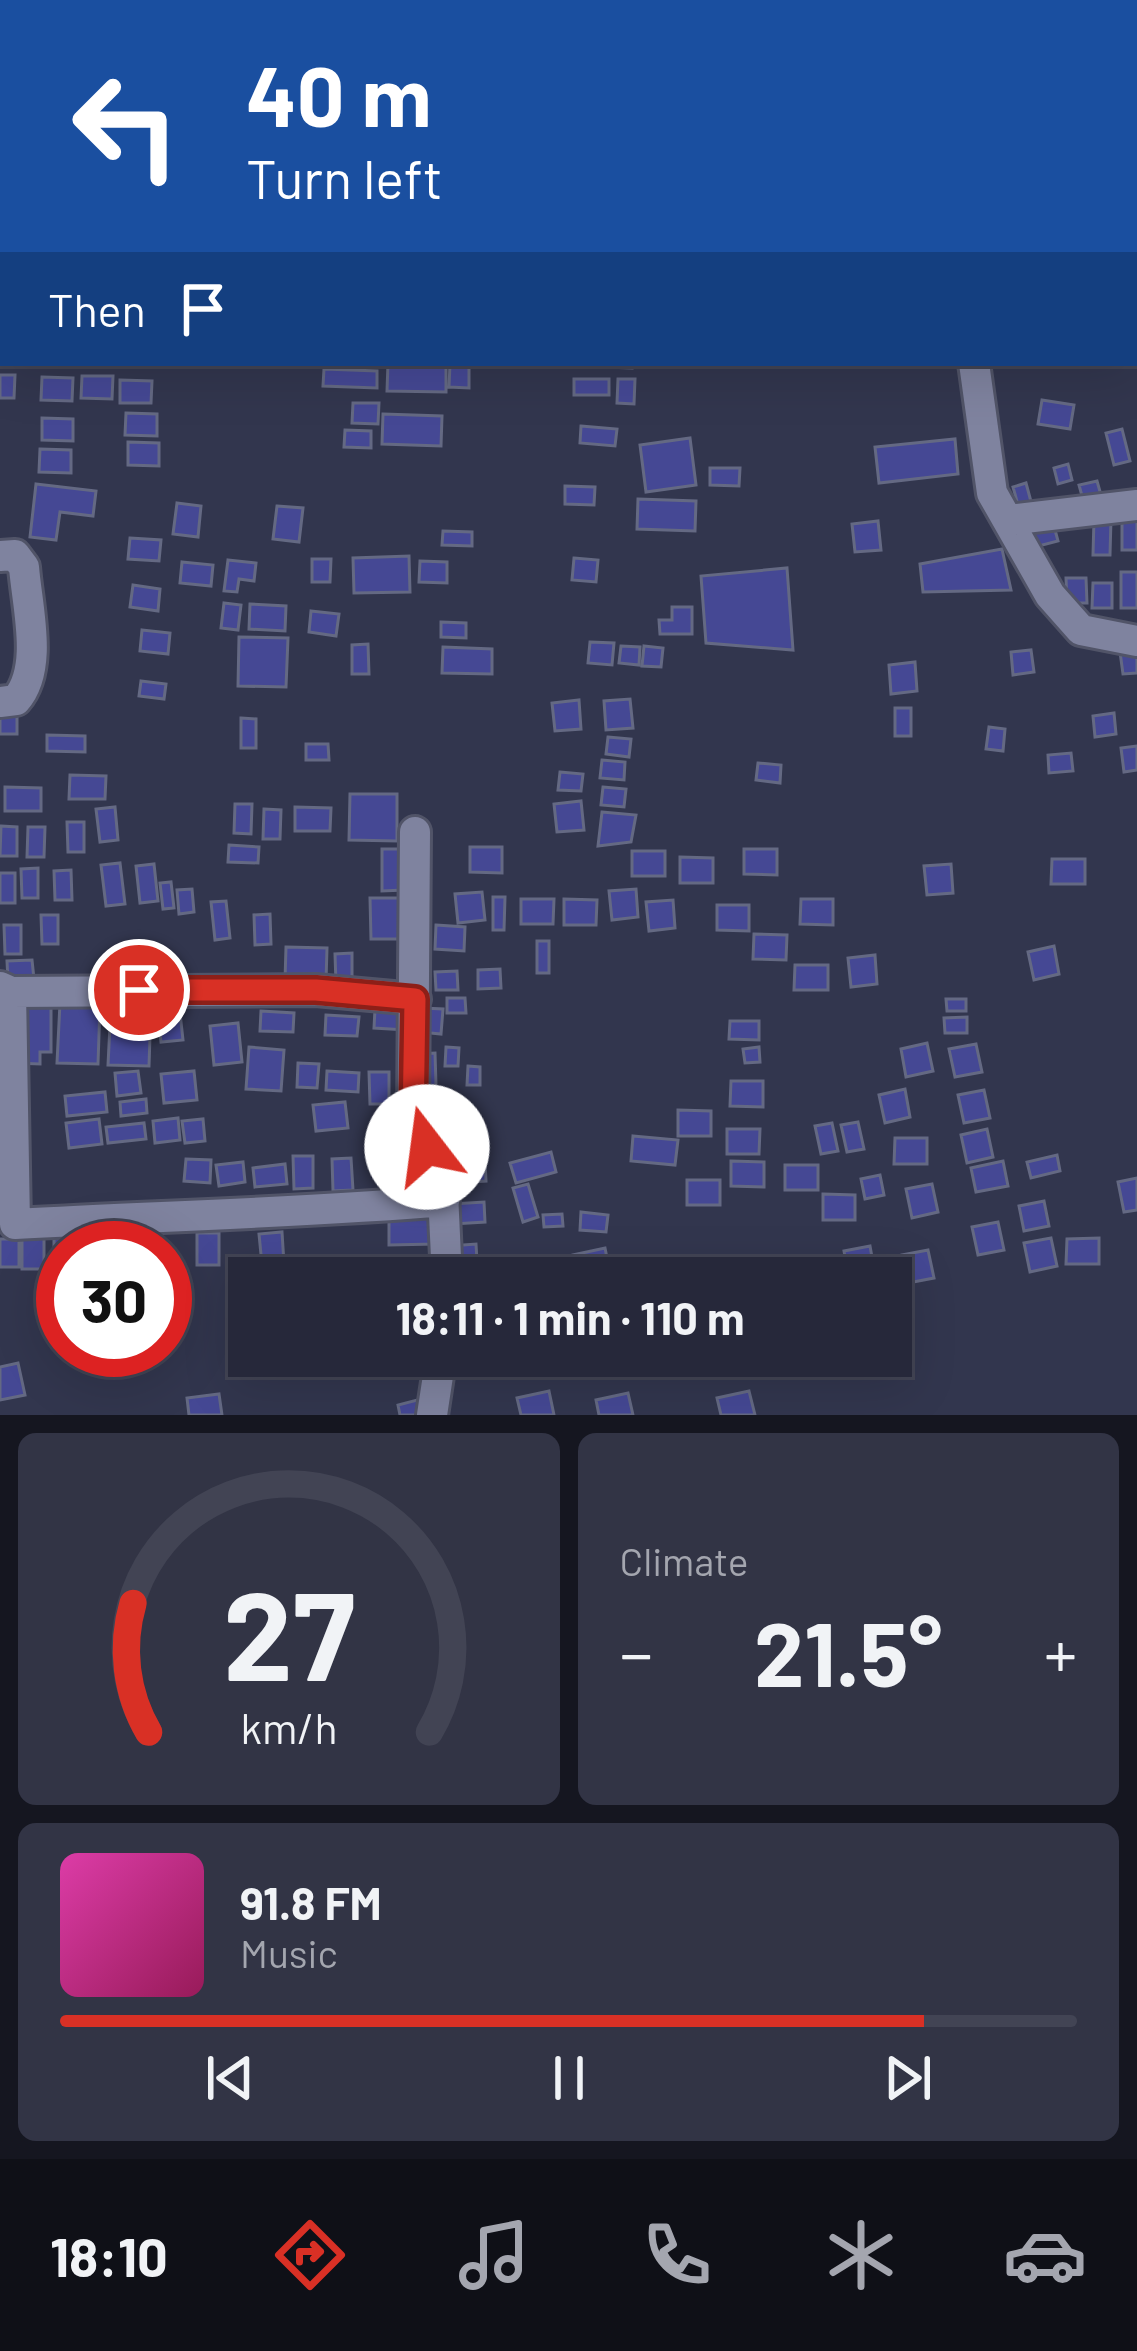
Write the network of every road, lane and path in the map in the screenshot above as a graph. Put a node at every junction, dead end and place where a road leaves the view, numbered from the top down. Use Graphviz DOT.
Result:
graph roads {
  1 [pos="974,366"];
  2 [pos="1137,506"];
  3 [pos="1008,520"];
  4 [pos="0,556"];
  5 [pos="1137,641"];
  6 [pos="0,702"];
  7 [pos="415,832"];
  8 [pos="5,990"];
  9 [pos="415,999"];
  10 [pos="444,1201"];
  11 [pos="446,1257"];
  12 [pos="438,1377"];
  13 [pos="432,1415"];
  1 -- 3 [label="street"];
  2 -- 3 [label="street"];
  3 -- 5 [label="street"];
  4 -- 6 [label="street"];
  7 -- 9 [label="street"];
  8 -- 9 [label="street"];
  8 -- 10 [label="street"];
  9 -- 10 [label="street"];
  10 -- 11 [label="street"];
  12 -- 13 [label="street"];
}
